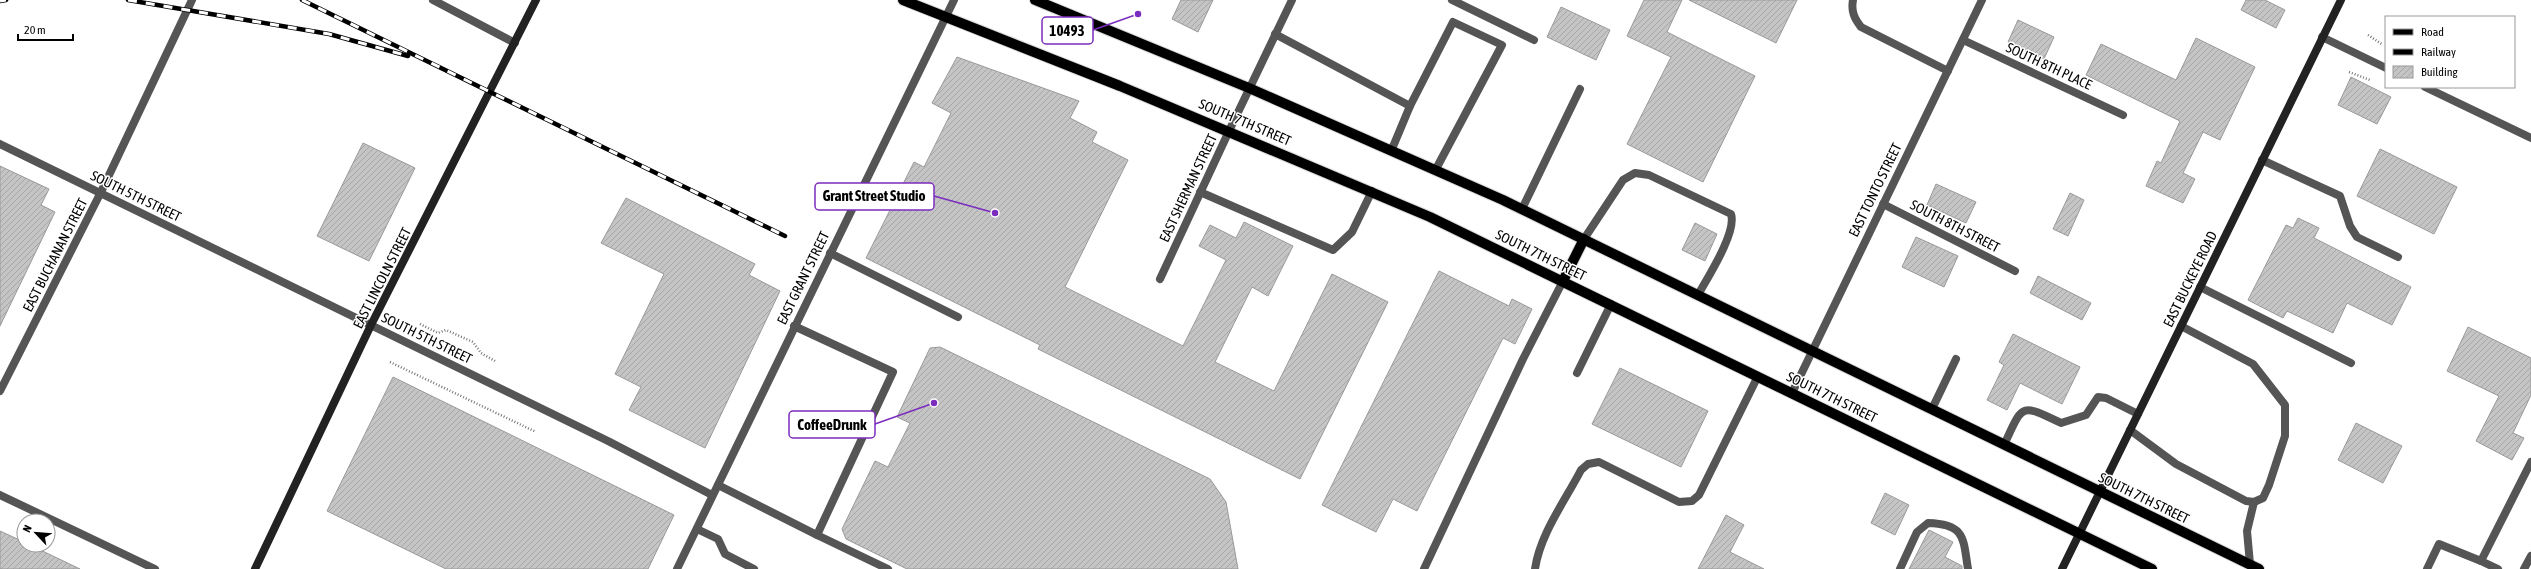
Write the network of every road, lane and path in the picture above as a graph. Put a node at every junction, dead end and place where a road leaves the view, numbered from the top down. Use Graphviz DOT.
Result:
graph roads {
  1 [pos="192,0"];
  2 [pos="433,0"];
  3 [pos="536,0"];
  4 [pos="903,0"];
  5 [pos="954,0"];
  6 [pos="1035,0"];
  7 [pos="1292,0"];
  8 [pos="1452,0"];
  9 [pos="1982,0"];
  10 [pos="2340,0"];
  11 [pos="1852,4"];
  12 [pos="946,17"];
  13 [pos="1275,34"];
  14 [pos="2368,35"];
  15 [pos="2322,38"];
  16 [pos="1534,40"];
  17 [pos="1963,40"];
  18 [pos="515,42"];
  19 [pos="2383,45"];
  20 [pos="2385,68"];
  21 [pos="1948,71"];
  22 [pos="2348,72"];
  23 [pos="2370,80"];
  24 [pos="1249,88"];
  25 [pos="2427,88"];
  26 [pos="1580,89"];
  27 [pos="1410,106"];
  28 [pos="2123,115"];
  29 [pos="1228,131"];
  30 [pos="2531,138"];
  31 [pos="0,144"];
  32 [pos="1392,149"];
  33 [pos="2262,160"];
  34 [pos="1436,169"];
  35 [pos="1372,191"];
  36 [pos="101,192"];
  37 [pos="1200,192"];
  38 [pos="1883,204"];
  39 [pos="1522,209"];
  40 [pos="1584,239"];
  41 [pos="830,253"];
  42 [pos="2398,257"];
  43 [pos="2015,271"];
  44 [pos="1160,280"];
  45 [pos="1563,281"];
  46 [pos="2200,287"];
  47 [pos="1698,295"];
  48 [pos="1611,304"];
  49 [pos="958,317"];
  50 [pos="420,324"];
  51 [pos="372,325"];
  52 [pos="794,326"];
  53 [pos="2181,326"];
  54 [pos="1812,351"];
  55 [pos="1956,359"];
  56 [pos="495,361"];
  57 [pos="390,362"];
  58 [pos="2351,363"];
  59 [pos="1577,373"];
  60 [pos="1758,376"];
  61 [pos="0,391"];
  62 [pos="1792,393"];
  63 [pos="1932,409"];
  64 [pos="2138,414"];
  65 [pos="2130,430"];
  66 [pos="536,432"];
  67 [pos="2004,445"];
  68 [pos="2531,462"];
  69 [pos="718,485"];
  70 [pos="2100,492"];
  71 [pos="0,495"];
  72 [pos="712,496"];
  73 [pos="2254,502"];
  74 [pos="697,528"];
  75 [pos="2080,534"];
  76 [pos="817,535"];
  77 [pos="2531,556"];
  78 [pos="2481,560"];
  79 [pos="2250,564"];
  80 [pos="155,569"];
  81 [pos="255,569"];
  82 [pos="677,569"];
  83 [pos="754,569"];
  84 [pos="888,569"];
  85 [pos="1424,569"];
  86 [pos="1534,569"];
  87 [pos="1900,569"];
  88 [pos="1968,569"];
  89 [pos="2062,569"];
  90 [pos="2152,569"];
  91 [pos="2259,569"];
  92 [pos="2427,569"];
  93 [pos="2498,569"];
  94 [pos="2524,569"];
  1 -- 36 [label="street, EAST BUCHANAN STREET"];
  2 -- 18 [label="street"];
  3 -- 18 [label="main road, EAST LINCOLN STREET"];
  4 -- 12 [label="main road, SOUTH 7TH STREET"];
  5 -- 12 [label="street, EAST GRANT STREET"];
  6 -- 24 [label="main road, SOUTH 7TH STREET"];
  7 -- 13 [label="street, EAST SHERMAN STREET"];
  8 -- 16 [label="street"];
  9 -- 17 [label="street, EAST TONTO STREET"];
  10 -- 15 [label="main road, EAST BUCKEYE ROAD"];
  11 -- 21 [label="street"];
  12 -- 29 [label="main road, SOUTH 7TH STREET"];
  12 -- 41 [label="street, EAST GRANT STREET"];
  13 -- 24 [label="street, EAST SHERMAN STREET"];
  13 -- 27 [label="street"];
  14 -- 19 [label="path"];
  15 -- 20 [label="street"];
  15 -- 33 [label="main road, EAST BUCKEYE ROAD"];
  17 -- 21 [label="street, EAST TONTO STREET"];
  17 -- 28 [label="street, SOUTH 8TH PLACE"];
  18 -- 51 [label="main road, EAST LINCOLN STREET"];
  21 -- 38 [label="street, EAST TONTO STREET"];
  22 -- 23 [label="path"];
  24 -- 29 [label="street, EAST SHERMAN STREET"];
  24 -- 32 [label="main road, SOUTH 7TH STREET"];
  25 -- 30 [label="street"];
  26 -- 39 [label="street"];
  27 -- 32 [label="street"];
  27 -- 34 [label="street"];
  29 -- 35 [label="main road, SOUTH 7TH STREET"];
  29 -- 37 [label="street, EAST SHERMAN STREET"];
  31 -- 36 [label="street, SOUTH 5TH STREET"];
  32 -- 34 [label="main road, SOUTH 7TH STREET"];
  33 -- 42 [label="street"];
  33 -- 46 [label="main road, EAST BUCKEYE ROAD"];
  34 -- 39 [label="main road, SOUTH 7TH STREET"];
  35 -- 37 [label="street"];
  35 -- 45 [label="main road, SOUTH 7TH STREET"];
  36 -- 51 [label="street, SOUTH 5TH STREET"];
  36 -- 61 [label="street, EAST BUCHANAN STREET"];
  37 -- 44 [label="street, EAST SHERMAN STREET"];
  38 -- 43 [label="street, SOUTH 8TH STREET"];
  38 -- 54 [label="street, EAST TONTO STREET"];
  39 -- 40 [label="main road, SOUTH 7TH STREET"];
  40 -- 45 [label="main road"];
  40 -- 47 [label="main road, SOUTH 7TH STREET"];
  40 -- 47 [label="street"];
  41 -- 49 [label="street"];
  41 -- 52 [label="street, EAST GRANT STREET"];
  45 -- 48 [label="main road, SOUTH 7TH STREET"];
  45 -- 85 [label="street"];
  46 -- 53 [label="main road, EAST BUCKEYE ROAD"];
  46 -- 58 [label="street"];
  47 -- 54 [label="main road, SOUTH 7TH STREET"];
  48 -- 59 [label="street"];
  48 -- 60 [label="main road, SOUTH 7TH STREET"];
  50 -- 56 [label="path"];
  51 -- 72 [label="street, SOUTH 5TH STREET"];
  51 -- 81 [label="main road, EAST LINCOLN STREET"];
  52 -- 69 [label="street, EAST GRANT STREET"];
  52 -- 76 [label="street"];
  53 -- 64 [label="main road, EAST BUCKEYE ROAD"];
  53 -- 73 [label="street"];
  54 -- 62 [label="street, EAST TONTO STREET"];
  54 -- 63 [label="main road, SOUTH 7TH STREET"];
  55 -- 63 [label="street"];
  57 -- 66 [label="path"];
  60 -- 62 [label="main road, SOUTH 7TH STREET"];
  60 -- 86 [label="street"];
  62 -- 75 [label="main road, SOUTH 7TH STREET"];
  63 -- 67 [label="main road, SOUTH 7TH STREET"];
  64 -- 65 [label="main road, EAST BUCKEYE ROAD"];
  64 -- 67 [label="street"];
  65 -- 70 [label="main road, EAST BUCKEYE ROAD"];
  65 -- 73 [label="street"];
  67 -- 70 [label="main road, SOUTH 7TH STREET"];
  68 -- 78 [label="street"];
  69 -- 72 [label="street, EAST GRANT STREET"];
  69 -- 76 [label="street"];
  70 -- 75 [label="main road, EAST BUCKEYE ROAD"];
  70 -- 79 [label="main road, SOUTH 7TH STREET"];
  71 -- 80 [label="street"];
  72 -- 74 [label="street, EAST GRANT STREET"];
  73 -- 79 [label="street"];
  74 -- 82 [label="street, EAST GRANT STREET"];
  74 -- 83 [label="street"];
  75 -- 89 [label="main road, EAST BUCKEYE ROAD"];
  75 -- 90 [label="main road, SOUTH 7TH STREET"];
  76 -- 84 [label="street"];
  77 -- 94 [label="street"];
  78 -- 92 [label="street"];
  78 -- 93 [label="street"];
  79 -- 91 [label="main road, SOUTH 7TH STREET"];
  87 -- 88 [label="street"];
}
